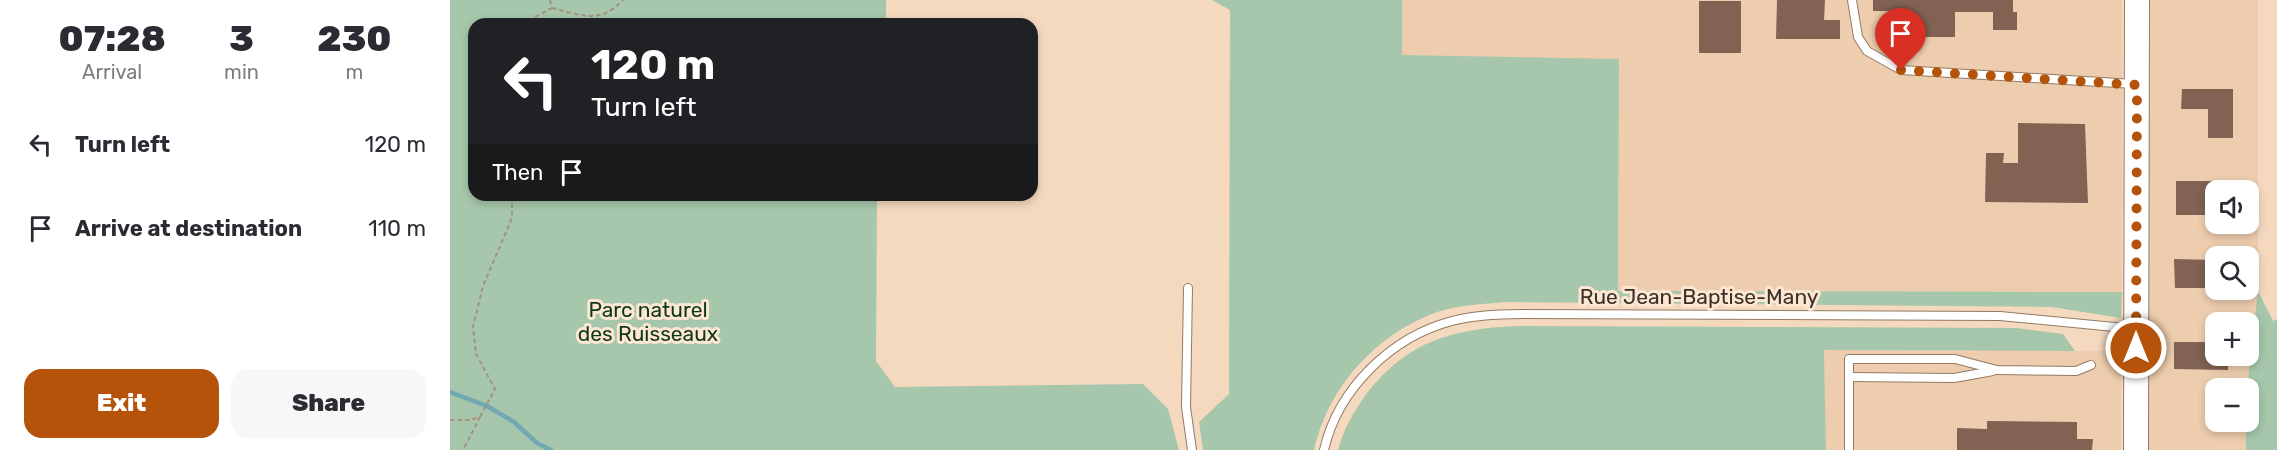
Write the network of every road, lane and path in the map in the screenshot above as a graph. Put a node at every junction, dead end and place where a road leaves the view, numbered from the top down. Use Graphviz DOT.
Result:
graph roads {
  1 [pos="550,0"];
  2 [pos="623,0"];
  3 [pos="1852,0"];
  4 [pos="2137,0"];
  5 [pos="552,8"];
  6 [pos="535,18"];
  7 [pos="2137,85"];
  8 [pos="512,201"];
  9 [pos="1188,288"];
  10 [pos="2136,329"];
  11 [pos="2091,365"];
  12 [pos="1997,370"];
  13 [pos="1849,377"];
  14 [pos="480,417"];
  15 [pos="450,420"];
  16 [pos="463,450"];
  17 [pos="1192,450"];
  18 [pos="1324,450"];
  19 [pos="1849,450"];
  20 [pos="2136,450"];
  1 -- 5 [label="path"];
  2 -- 5 [label="path"];
  3 -- 7 [label="lane"];
  4 -- 7 [label="street"];
  5 -- 6 [label="path"];
  7 -- 10 [label="street"];
  8 -- 14 [label="path"];
  9 -- 17 [label="lane"];
  10 -- 18 [label="lane, Rue Jean-Baptise-Many"];
  10 -- 20 [label="street"];
  11 -- 12 [label="lane"];
  12 -- 13 [label="lane"];
  12 -- 13 [label="lane"];
  13 -- 19 [label="lane"];
  14 -- 15 [label="path"];
  14 -- 16 [label="path"];
}
